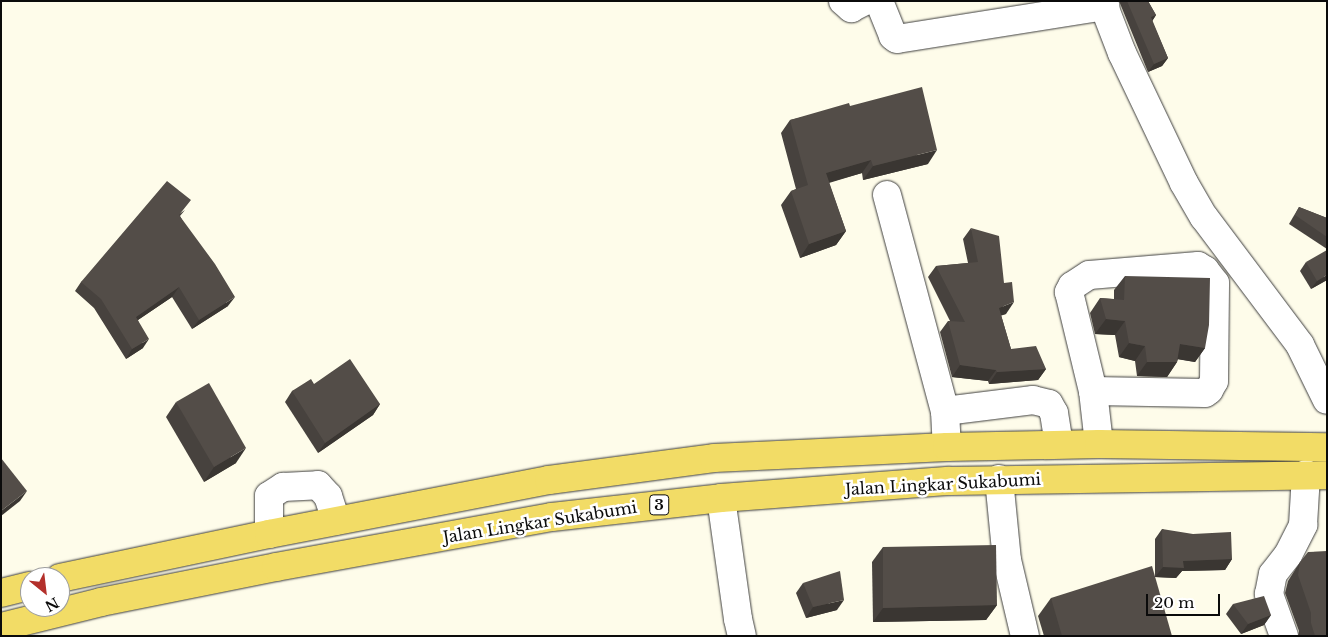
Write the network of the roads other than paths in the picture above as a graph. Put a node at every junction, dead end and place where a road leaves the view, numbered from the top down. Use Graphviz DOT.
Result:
graph roads {
  1 [pos="843,1"];
  2 [pos="865,1"];
  3 [pos="879,1"];
  4 [pos="1104,4"];
  5 [pos="887,195"];
  6 [pos="1093,390"];
  7 [pos="1327,400"];
  8 [pos="945,411"];
  9 [pos="1059,444"];
  10 [pos="1100,444"];
  11 [pos="947,446"];
  12 [pos="1327,447"];
  13 [pos="1316,475"];
  14 [pos="999,479"];
  15 [pos="721,498"];
  16 [pos="336,521"];
  17 [pos="268,534"];
  18 [pos="70,576"];
  19 [pos="20,588"];
  20 [pos="1,593"];
  21 [pos="1,627"];
  22 [pos="742,636"];
  23 [pos="1025,636"];
  24 [pos="1284,636"];
  1 -- 2 [label="street"];
  3 -- 4 [label="street"];
  4 -- 7 [label="street"];
  5 -- 8 [label="street"];
  6 -- 6 [label="street"];
  6 -- 10 [label="street"];
  8 -- 9 [label="street"];
  8 -- 11 [label="street"];
  9 -- 10 [label="main road"];
  9 -- 11 [label="main road"];
  10 -- 12 [label="main road"];
  11 -- 16 [label="main road"];
  13 -- 14 [label="main road, Jalan Lingkar Sukabumi / 3"];
  13 -- 24 [label="street"];
  14 -- 15 [label="main road, Jalan Lingkar Sukabumi / 3"];
  14 -- 23 [label="street"];
  15 -- 21 [label="main road, Jalan Lingkar Sukabumi / 3"];
  15 -- 22 [label="street"];
  16 -- 17 [label="main road"];
  16 -- 17 [label="street"];
  17 -- 18 [label="main road"];
  19 -- 20 [label="main road"];
}
